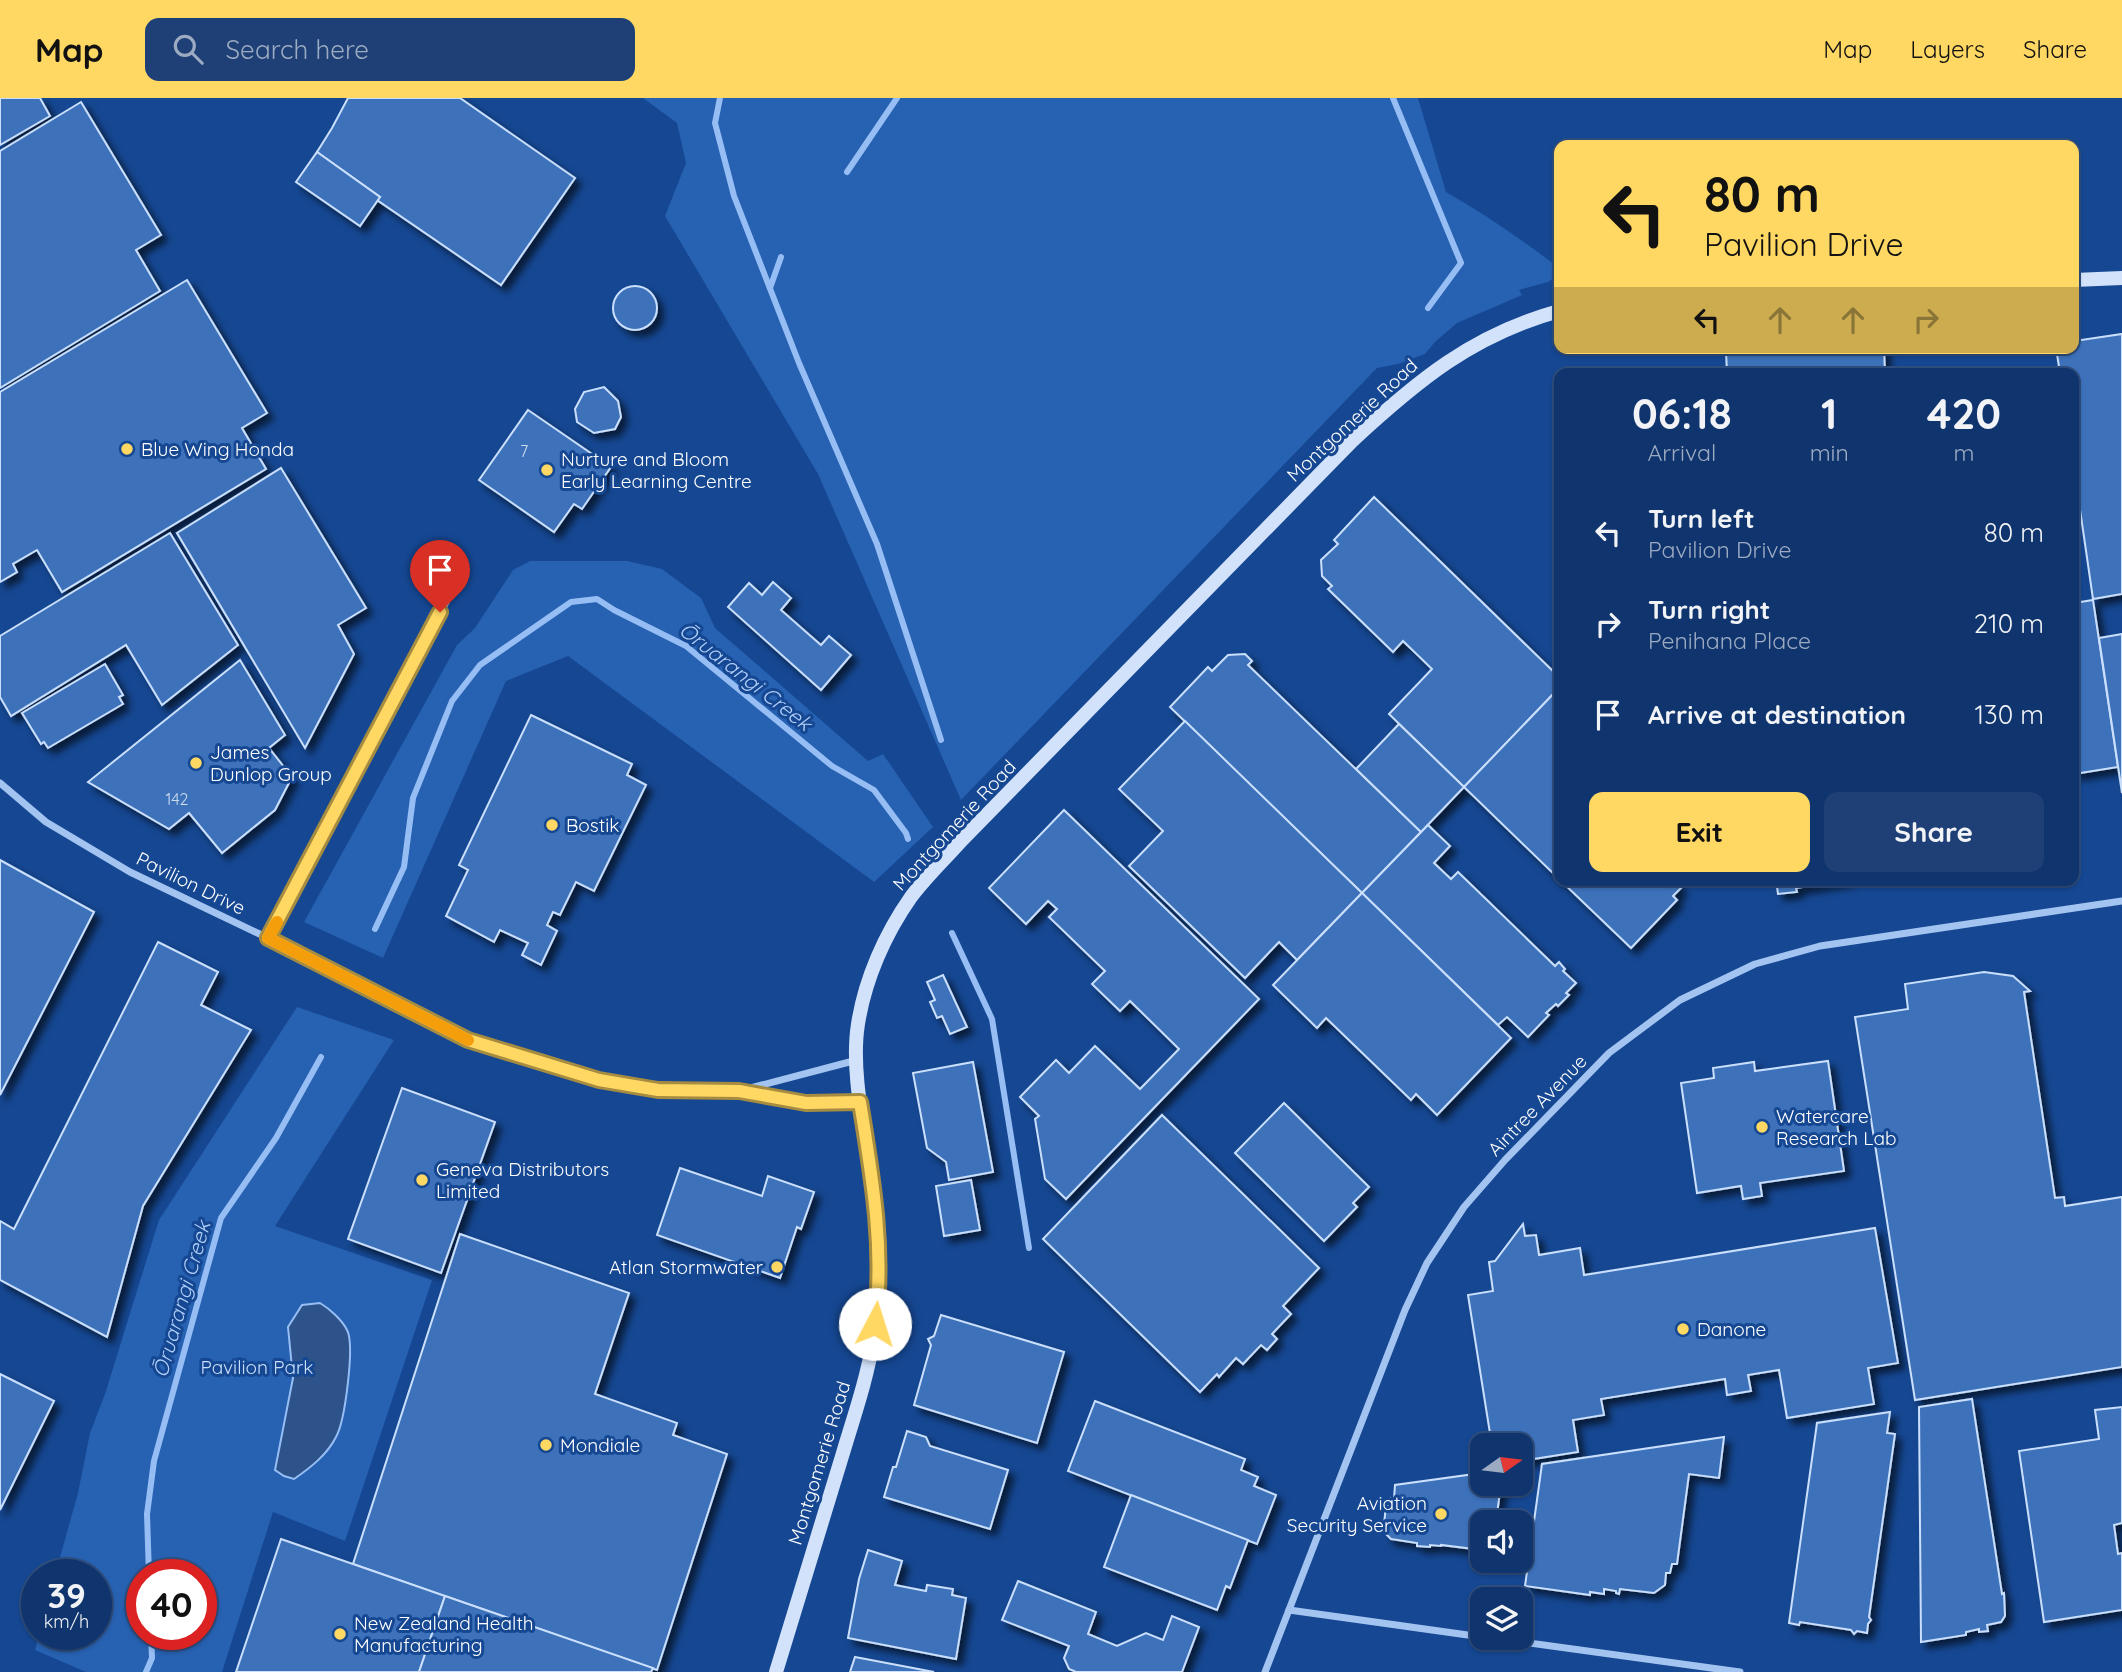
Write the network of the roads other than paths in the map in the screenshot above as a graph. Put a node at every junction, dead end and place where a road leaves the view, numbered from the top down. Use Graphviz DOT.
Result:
graph roads {
  1 [pos="2122,278"];
  2 [pos="2079,280"];
  3 [pos="1554,313"];
  4 [pos="453,589"];
  5 [pos="0,783"];
  6 [pos="2122,901"];
  7 [pos="268,938"];
  8 [pos="857,1060"];
  9 [pos="739,1091"];
  10 [pos="860,1102"];
  11 [pos="1289,1610"];
  12 [pos="1470,1635"];
  13 [pos="1533,1644"];
  14 [pos="776,1672"];
  15 [pos="1265,1672"];
  16 [pos="1740,1672"];
  1 -- 2 [label="street"];
  3 -- 8 [label="street, Montgomerie Road"];
  4 -- 7 [label="street"];
  5 -- 7 [label="street, Pavilion Drive"];
  6 -- 11 [label="street, Aintree Avenue"];
  7 -- 9 [label="street, Pavilion Drive"];
  8 -- 9 [label="street, Pavilion Drive"];
  8 -- 10 [label="street, Montgomerie Road"];
  9 -- 10 [label="street, Pavilion Drive"];
  10 -- 14 [label="street, Montgomerie Road"];
  11 -- 12 [label="street"];
  11 -- 15 [label="street, Aintree Avenue"];
  13 -- 16 [label="street"];
}
